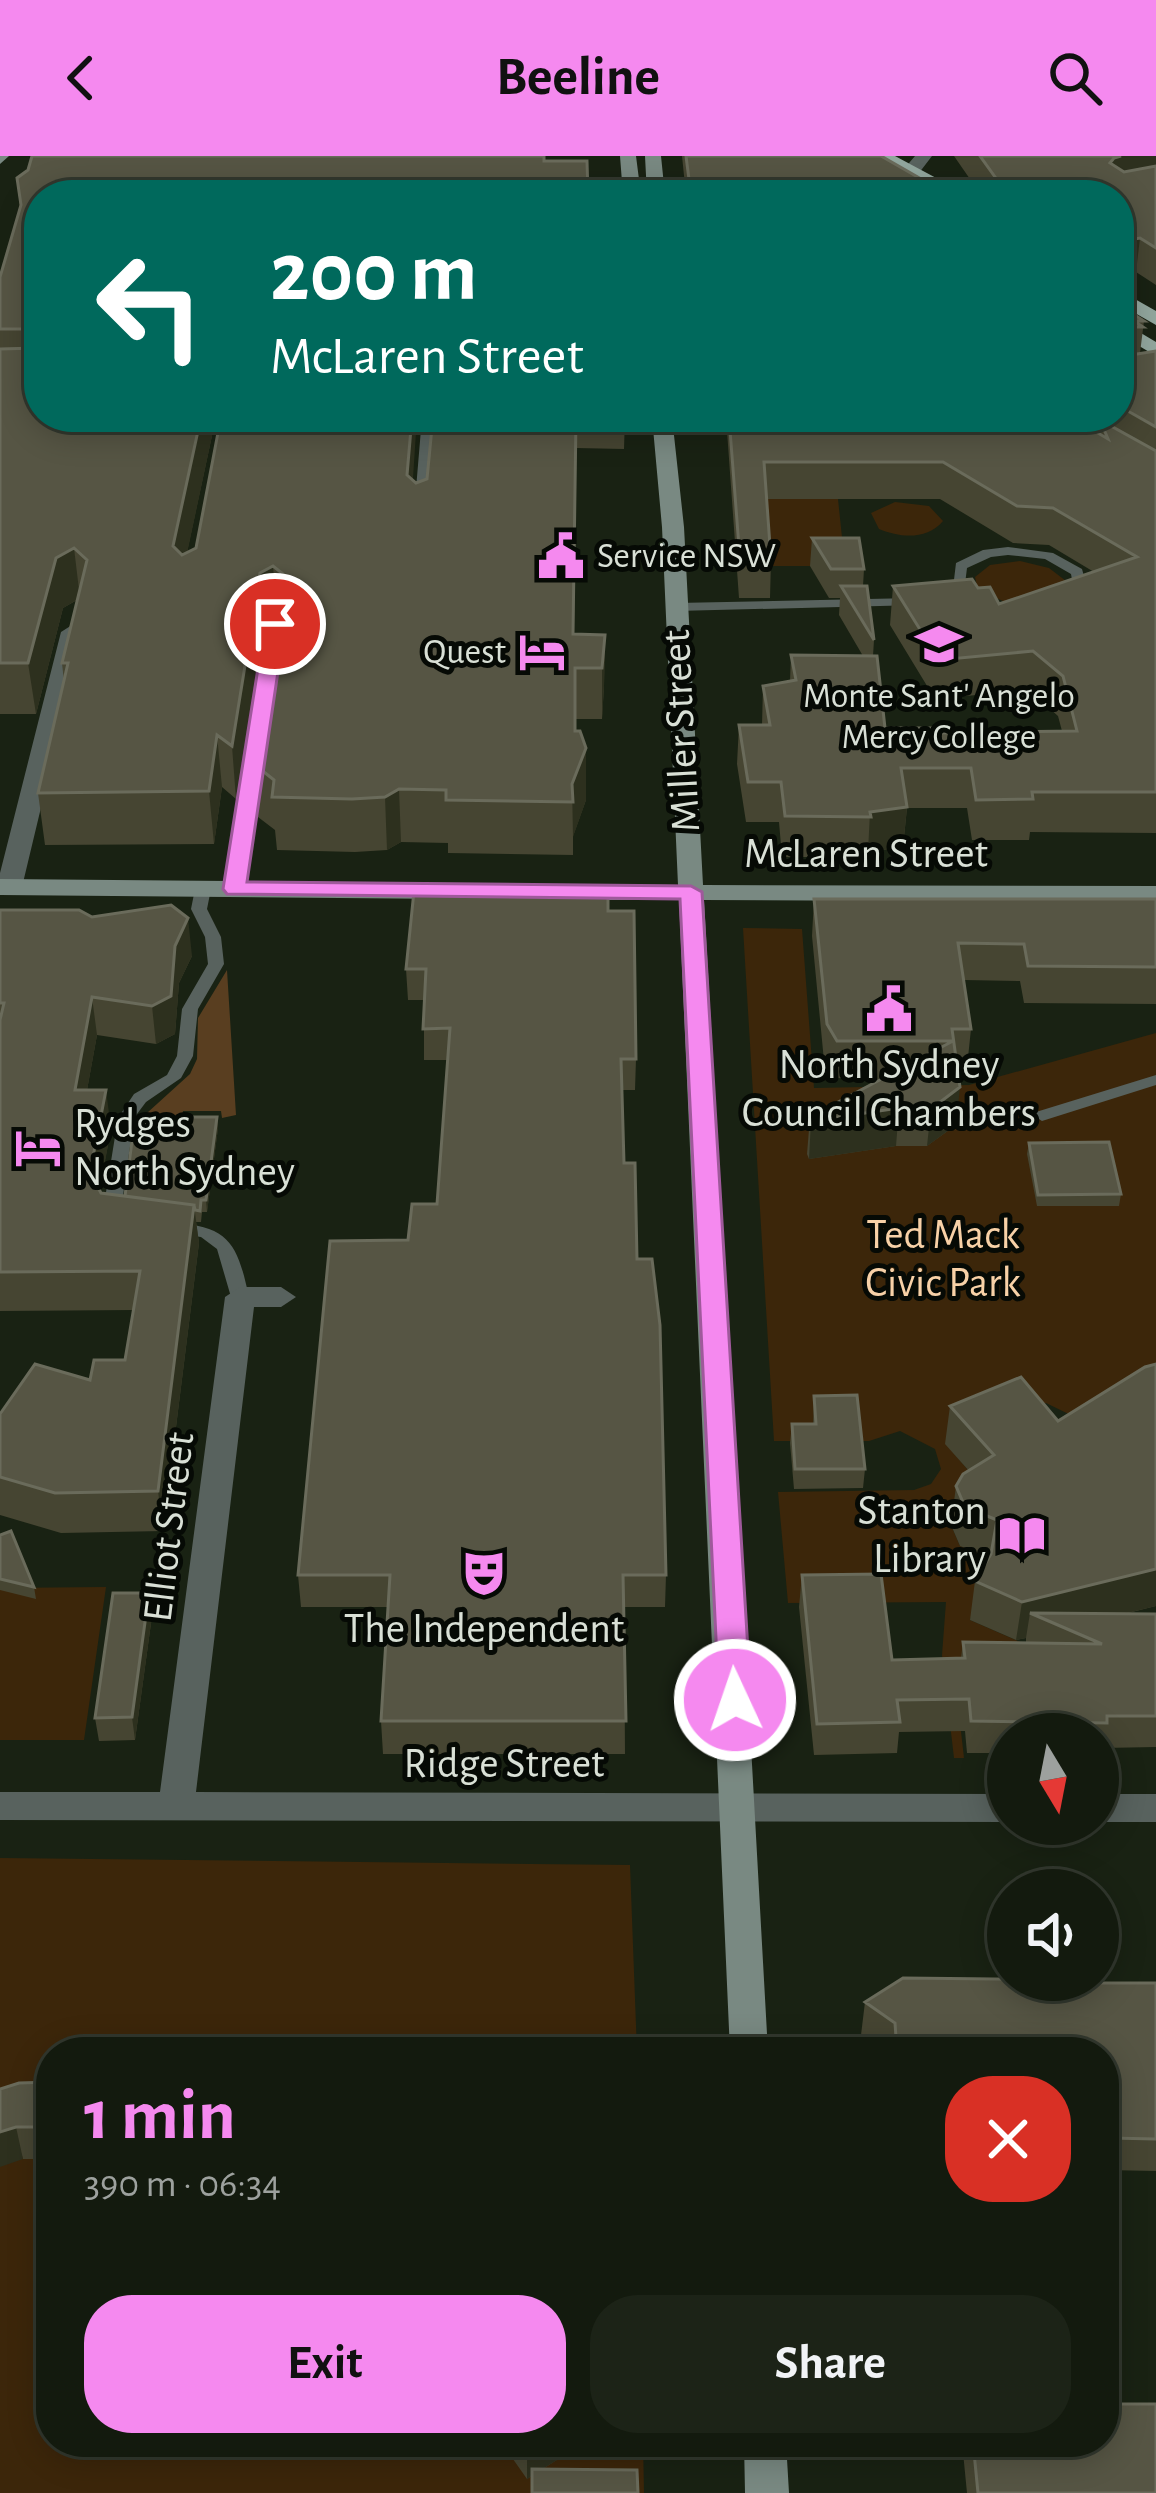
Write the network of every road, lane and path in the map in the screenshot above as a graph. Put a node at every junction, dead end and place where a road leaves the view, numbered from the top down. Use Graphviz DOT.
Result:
graph roads {
  1 [pos="876,162"];
  2 [pos="919,162"];
  3 [pos="1148,314"];
  4 [pos="1156,334"];
  5 [pos="427,432"];
  6 [pos="663,432"];
  7 [pos="419,524"];
  8 [pos="966,595"];
  9 [pos="948,598"];
  10 [pos="931,601"];
  11 [pos="676,607"];
  12 [pos="78,609"];
  13 [pos="275,624"];
  14 [pos="4,887"];
  15 [pos="202,889"];
  16 [pos="235,889"];
  17 [pos="482,891"];
  18 [pos="549,892"];
  19 [pos="691,892"];
  20 [pos="1156,894"];
  21 [pos="1156,1080"];
  22 [pos="1042,1116"];
  23 [pos="241,1297"];
  24 [pos="280,1297"];
  25 [pos="0,1806"];
  26 [pos="176,1808"];
  27 [pos="987,1808"];
  28 [pos="1119,1808"];
  29 [pos="1156,1808"];
  30 [pos="740,1809"];
  31 [pos="748,2037"];
  32 [pos="766,2457"];
  33 [pos="767,2493"];
  1 -- 2 [label="main road"];
  3 -- 4 [label="main road"];
  5 -- 7 [label="lane"];
  6 -- 11 [label="main road, Miller Street"];
  8 -- 8 [label="lane"];
  8 -- 9 [label="lane"];
  10 -- 11 [label="lane"];
  11 -- 19 [label="main road, Miller Street"];
  12 -- 14 [label="street"];
  13 -- 16 [label="lane"];
  14 -- 15 [label="main road"];
  15 -- 16 [label="main road"];
  15 -- 23 [label="lane"];
  16 -- 17 [label="main road"];
  18 -- 19 [label="main road, McLaren Street"];
  19 -- 20 [label="main road, McLaren Street"];
  19 -- 30 [label="main road, Miller Street"];
  21 -- 22 [label="lane"];
  23 -- 24 [label="street"];
  23 -- 26 [label="street, Elliot Street"];
  25 -- 26 [label="street, Ridge Street"];
  26 -- 30 [label="street, Ridge Street"];
  27 -- 30 [label="street, Ridge Street"];
  28 -- 29 [label="street"];
  30 -- 31 [label="main road, Miller Street"];
  32 -- 33 [label="main road"];
}
